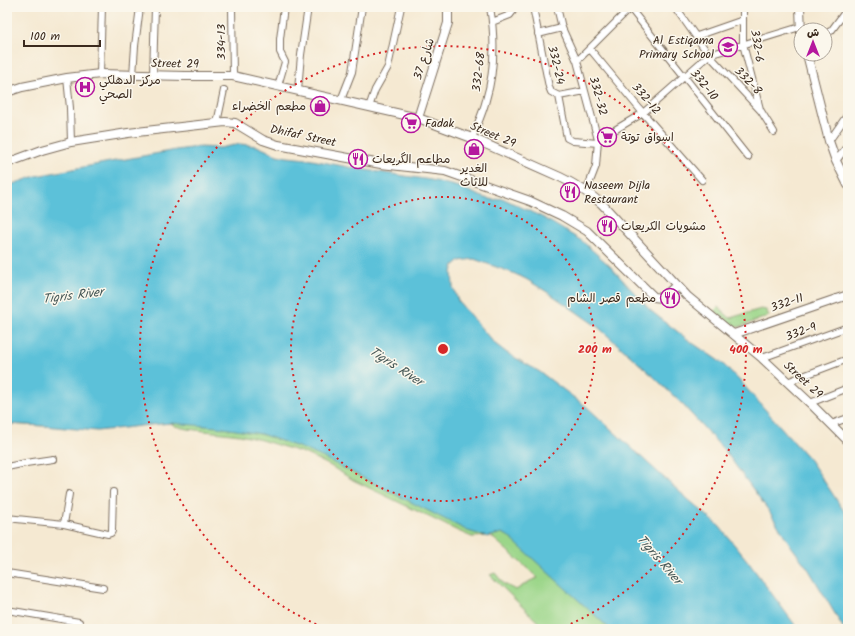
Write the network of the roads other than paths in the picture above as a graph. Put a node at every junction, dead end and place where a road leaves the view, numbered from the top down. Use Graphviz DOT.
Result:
graph roads {
  1 [pos="102,7"];
  2 [pos="140,7"];
  3 [pos="154,7"];
  4 [pos="232,7"];
  5 [pos="284,7"];
  6 [pos="308,7"];
  7 [pos="362,7"];
  8 [pos="401,7"];
  9 [pos="448,7"];
  10 [pos="490,7"];
  11 [pos="512,7"];
  12 [pos="533,7"];
  13 [pos="557,7"];
  14 [pos="630,7"];
  15 [pos="675,7"];
  16 [pos="743,7"];
  17 [pos="800,7"];
  18 [pos="848,8"];
  19 [pos="743,20"];
  20 [pos="492,22"];
  21 [pos="800,22"];
  22 [pos="562,28"];
  23 [pos="833,28"];
  24 [pos="793,32"];
  25 [pos="538,34"];
  26 [pos="697,36"];
  27 [pos="743,44"];
  28 [pos="590,49"];
  29 [pos="709,55"];
  30 [pos="577,61"];
  31 [pos="809,62"];
  32 [pos="100,74"];
  33 [pos="133,75"];
  34 [pos="153,75"];
  35 [pos="233,76"];
  36 [pos="67,78"];
  37 [pos="684,78"];
  38 [pos="278,86"];
  39 [pos="224,90"];
  40 [pos="298,90"];
  41 [pos="585,90"];
  42 [pos="7,92"];
  43 [pos="560,96"];
  44 [pos="341,100"];
  45 [pos="369,107"];
  46 [pos="761,111"];
  47 [pos="644,113"];
  48 [pos="848,114"];
  49 [pos="418,118"];
  50 [pos="217,123"];
  51 [pos="774,132"];
  52 [pos="472,138"];
  53 [pos="598,141"];
  54 [pos="829,141"];
  55 [pos="71,142"];
  56 [pos="848,145"];
  57 [pos="748,157"];
  58 [pos="836,161"];
  59 [pos="7,163"];
  60 [pos="702,180"];
  61 [pos="848,185"];
  62 [pos="586,192"];
  63 [pos="677,285"];
  64 [pos="848,295"];
  65 [pos="848,327"];
  66 [pos="734,334"];
  67 [pos="762,358"];
  68 [pos="848,359"];
  69 [pos="787,382"];
  70 [pos="848,388"];
  71 [pos="810,403"];
  72 [pos="848,418"];
  73 [pos="831,424"];
  74 [pos="848,440"];
  75 [pos="53,459"];
  76 [pos="7,467"];
  77 [pos="113,492"];
  78 [pos="69,494"];
  79 [pos="7,518"];
  80 [pos="64,524"];
  81 [pos="7,573"];
  82 [pos="103,588"];
  83 [pos="7,610"];
  84 [pos="79,622"];
  1 -- 32 [label="street"];
  2 -- 33 [label="street"];
  3 -- 34 [label="street"];
  4 -- 35 [label="street, 334-13"];
  5 -- 38 [label="street"];
  6 -- 40 [label="street"];
  7 -- 44 [label="street"];
  8 -- 45 [label="street"];
  9 -- 49 [label="street, شارع 37"];
  10 -- 20 [label="street, 332-68"];
  11 -- 20 [label="street"];
  12 -- 25 [label="street, 332-24"];
  13 -- 22 [label="street, 332-32"];
  14 -- 28 [label="street"];
  14 -- 37 [label="street, 332-10"];
  15 -- 26 [label="street, 332-8"];
  16 -- 19 [label="street, 332-6"];
  17 -- 21 [label="street"];
  18 -- 23 [label="street"];
  19 -- 26 [label="street"];
  19 -- 27 [label="street, 332-6"];
  20 -- 52 [label="street, 332-68"];
  22 -- 25 [label="street"];
  22 -- 30 [label="street, 332-32"];
  24 -- 27 [label="street"];
  25 -- 43 [label="street, 332-24"];
  26 -- 29 [label="street, 332-8"];
  27 -- 29 [label="street"];
  27 -- 46 [label="street, 332-6"];
  28 -- 30 [label="street"];
  28 -- 47 [label="street, 332-12"];
  29 -- 37 [label="street"];
  29 -- 46 [label="street, 332-8"];
  30 -- 41 [label="street, 332-32"];
  31 -- 54 [label="street"];
  32 -- 33 [label="street, Street 29"];
  32 -- 36 [label="street, Street 29"];
  33 -- 34 [label="street, Street 29"];
  34 -- 35 [label="street, Street 29"];
  35 -- 38 [label="street, Street 29"];
  36 -- 42 [label="street, Street 29"];
  36 -- 55 [label="street"];
  37 -- 47 [label="street"];
  37 -- 57 [label="street, 332-10"];
  38 -- 40 [label="street, Street 29"];
  39 -- 50 [label="street"];
  40 -- 44 [label="street, Street 29"];
  41 -- 43 [label="street"];
  41 -- 53 [label="street, 332-32"];
  43 -- 53 [label="street, 332-24"];
  44 -- 45 [label="street, Street 29"];
  45 -- 49 [label="street, Street 29"];
  46 -- 51 [label="street, 332-8"];
  47 -- 53 [label="street"];
  47 -- 60 [label="street, 332-12"];
  48 -- 54 [label="street"];
  49 -- 52 [label="street, Street 29"];
  50 -- 55 [label="street, Dhifaf Street"];
  50 -- 63 [label="street, Dhifaf Street"];
  52 -- 62 [label="street, Street 29"];
  53 -- 62 [label="street, 332-32"];
  54 -- 58 [label="street"];
  55 -- 59 [label="street, Dhifaf Street"];
  56 -- 58 [label="street"];
  58 -- 61 [label="street"];
  62 -- 63 [label="street, Street 29"];
  63 -- 66 [label="street, Street 29"];
  64 -- 66 [label="street, 332-11"];
  65 -- 67 [label="street, 332-9"];
  66 -- 67 [label="street, Street 29"];
  67 -- 69 [label="street, Street 29"];
  68 -- 69 [label="street"];
  69 -- 71 [label="street, Street 29"];
  70 -- 71 [label="street"];
  71 -- 73 [label="street, Street 29"];
  72 -- 73 [label="street"];
  73 -- 74 [label="street, Street 29"];
  75 -- 76 [label="street"];
  77 -- 80 [label="street"];
  78 -- 80 [label="street"];
  79 -- 80 [label="street"];
  81 -- 82 [label="street"];
  83 -- 84 [label="street"];
}
